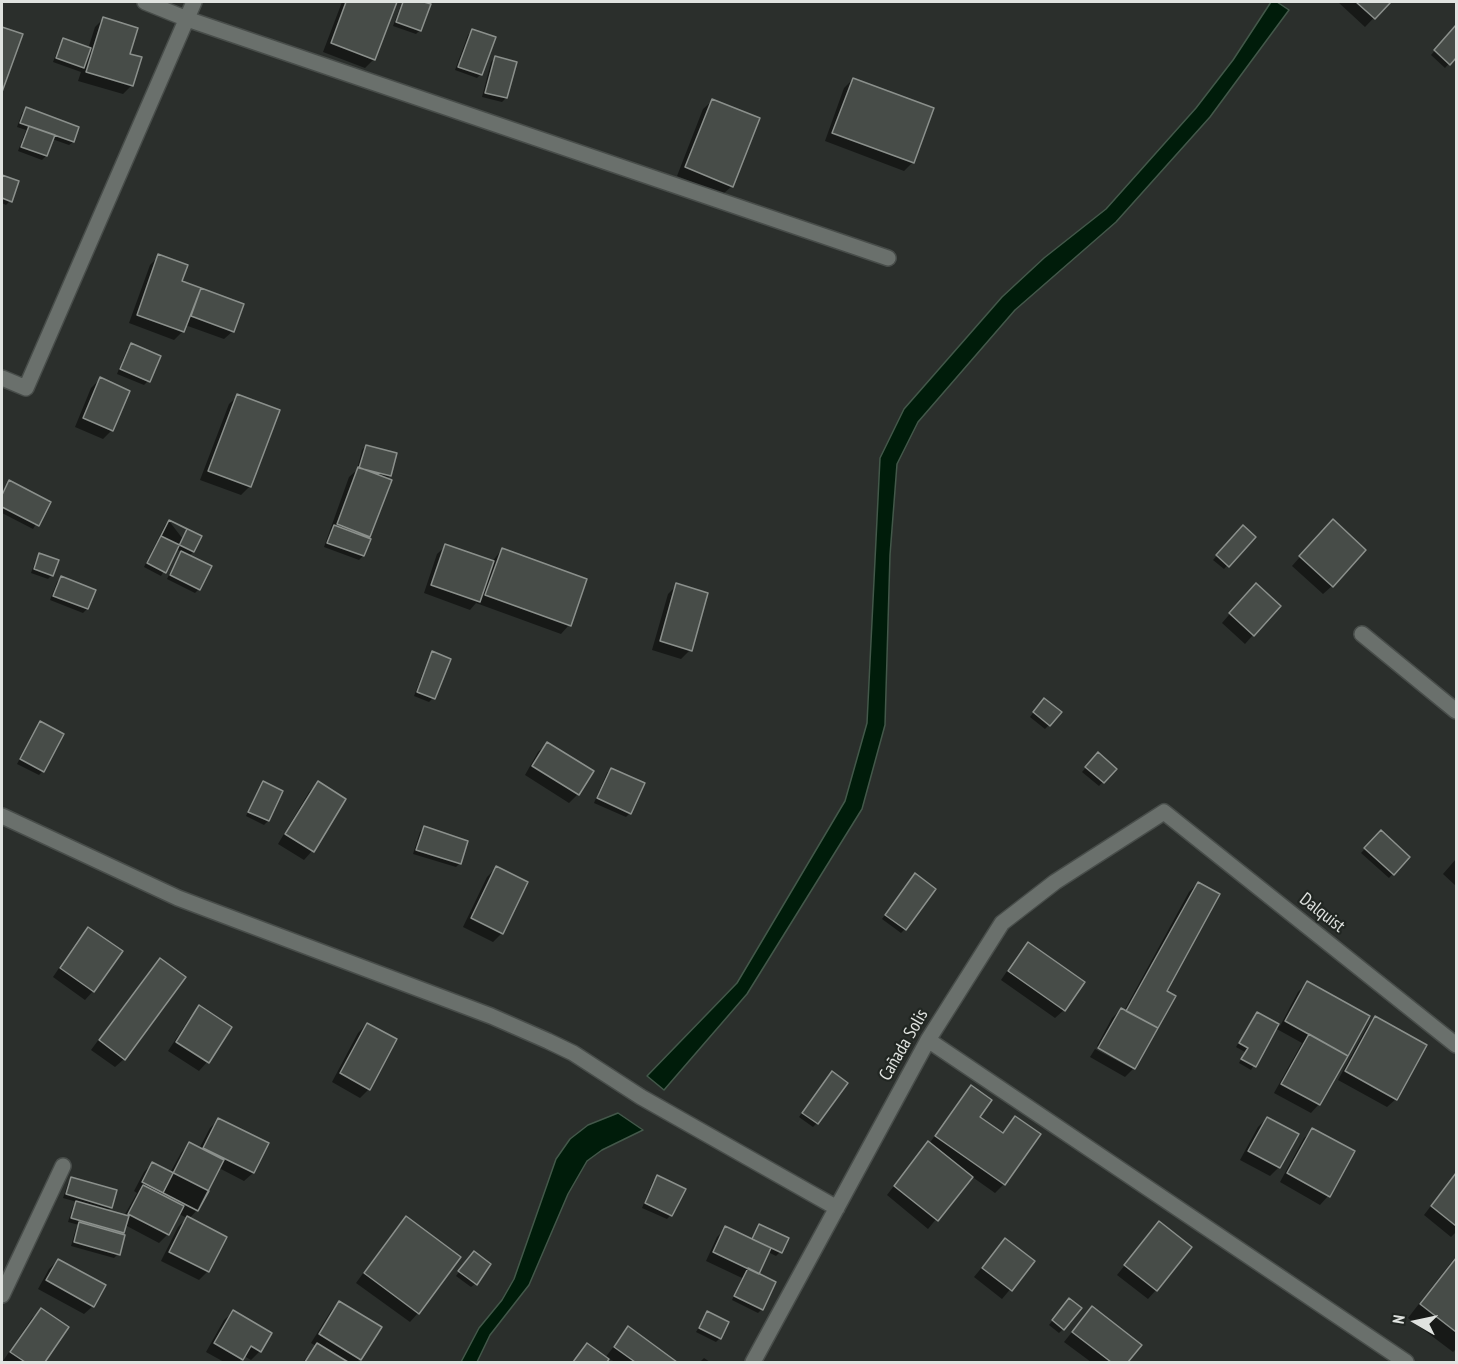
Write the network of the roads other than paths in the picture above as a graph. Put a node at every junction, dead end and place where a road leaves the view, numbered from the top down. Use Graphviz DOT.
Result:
graph roads {
  1 [pos="145,2"];
  2 [pos="194,2"];
  3 [pos="188,19"];
  4 [pos="888,258"];
  5 [pos="2,378"];
  6 [pos="1362,634"];
  7 [pos="1456,711"];
  8 [pos="1164,812"];
  9 [pos="2,816"];
  10 [pos="928,1040"];
  11 [pos="1456,1045"];
  12 [pos="63,1166"];
  13 [pos="837,1208"];
  14 [pos="2,1295"];
  15 [pos="753,1362"];
  16 [pos="1406,1362"];
  1 -- 3 [label="street"];
  2 -- 3 [label="street"];
  3 -- 4 [label="street"];
  3 -- 5 [label="street"];
  6 -- 7 [label="street"];
  8 -- 10 [label="street, Cañada Solis"];
  8 -- 11 [label="street, Dalquist"];
  9 -- 13 [label="street"];
  10 -- 13 [label="street, Cañada Solis"];
  10 -- 16 [label="street"];
  12 -- 14 [label="street"];
  13 -- 15 [label="street, Cañada Solis"];
}
